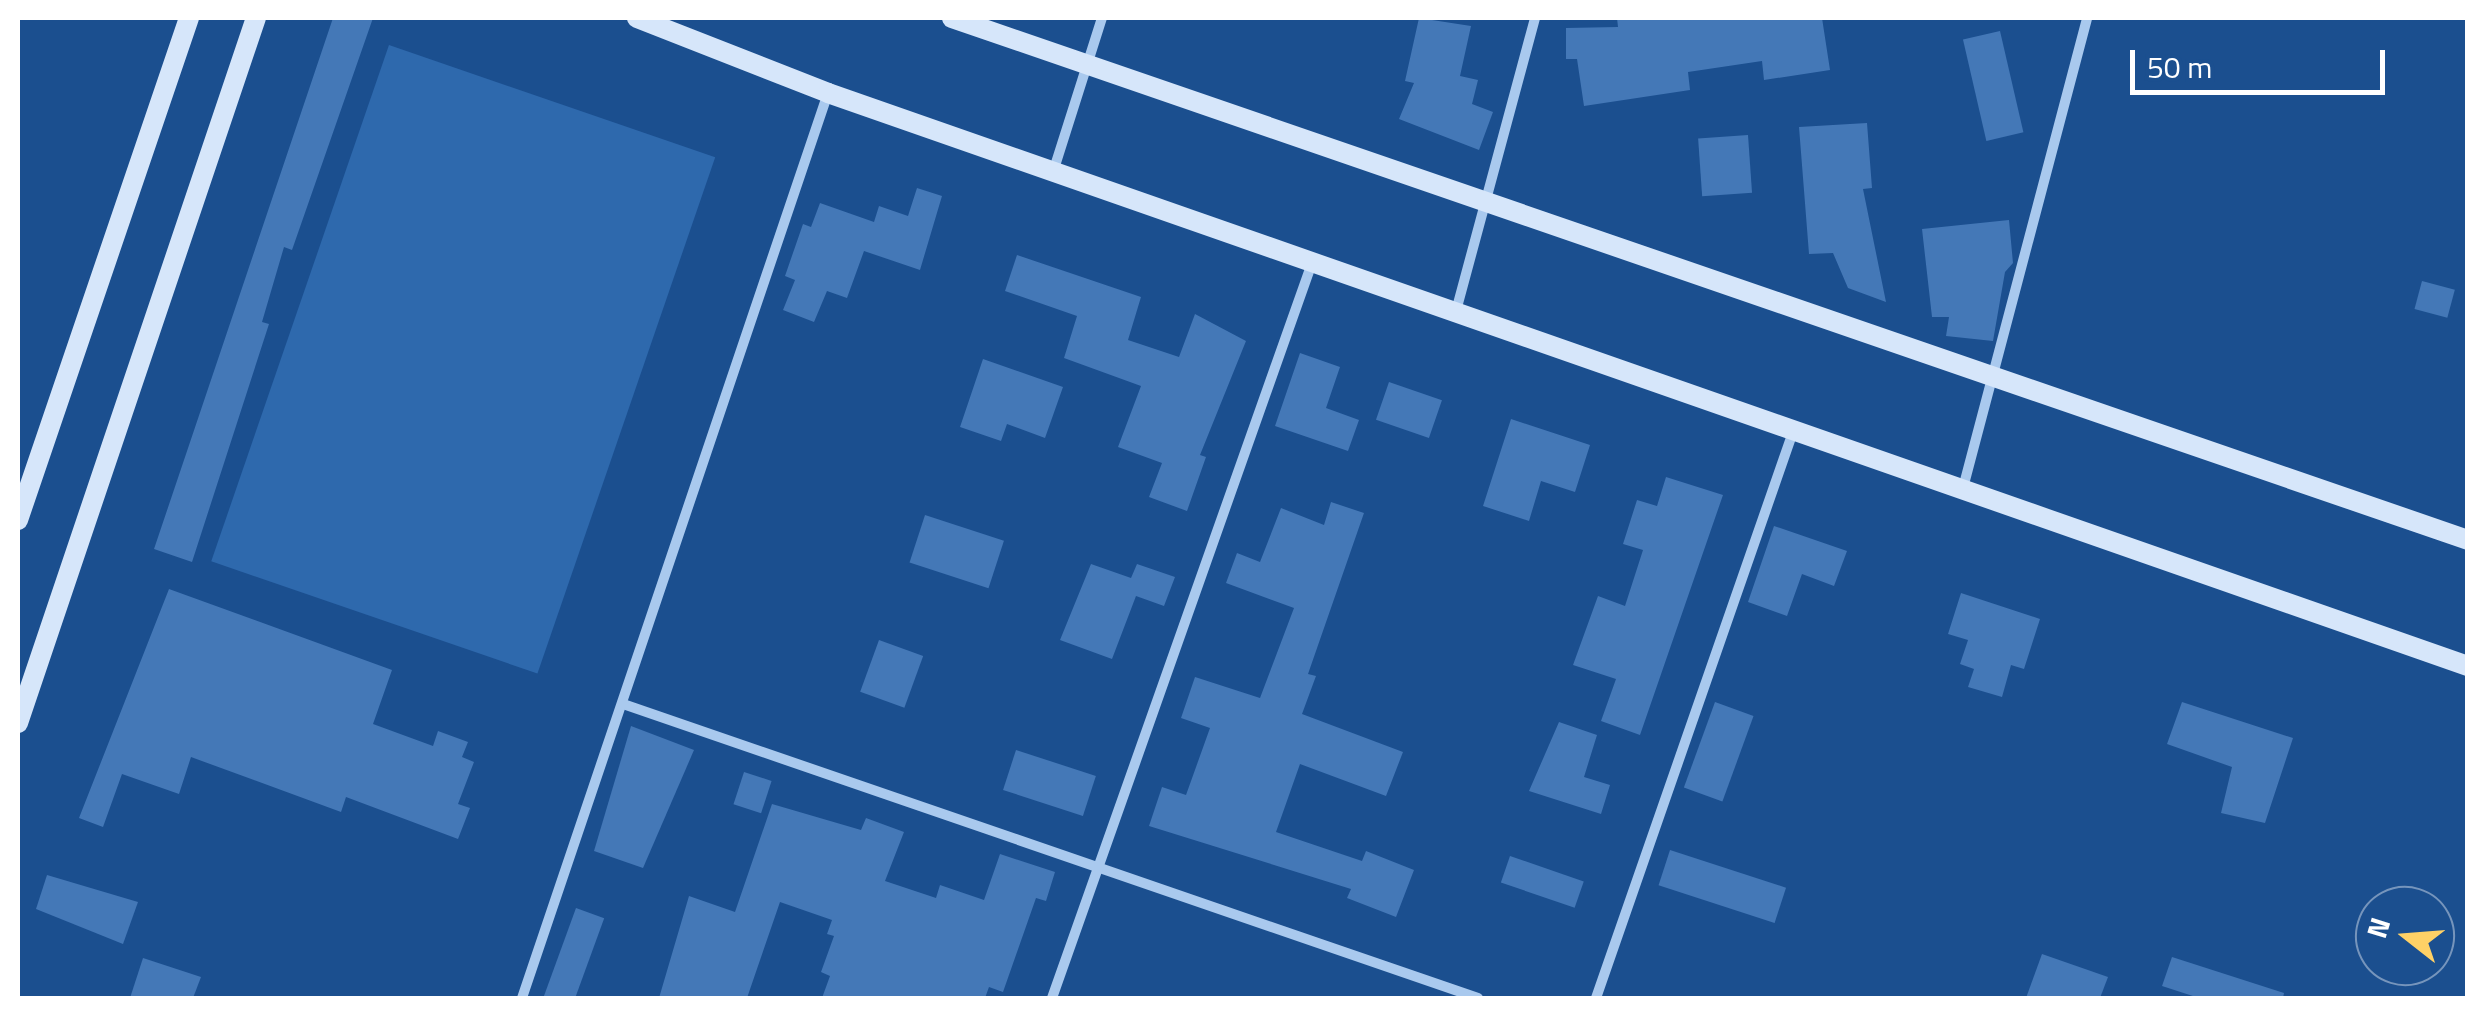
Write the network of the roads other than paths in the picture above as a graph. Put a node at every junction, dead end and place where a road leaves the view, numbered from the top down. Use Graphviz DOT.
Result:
graph roads {
  1 [pos="189,18"];
  2 [pos="256,18"];
  3 [pos="637,18"];
  4 [pos="952,18"];
  5 [pos="1102,18"];
  6 [pos="1535,18"];
  7 [pos="2088,18"];
  8 [pos="1088,64"];
  9 [pos="828,93"];
  10 [pos="1054,168"];
  11 [pos="1488,202"];
  12 [pos="1313,260"];
  13 [pos="1456,311"];
  14 [pos="1997,377"];
  15 [pos="1794,428"];
  16 [pos="1962,488"];
  17 [pos="18,520"];
  18 [pos="2468,540"];
  19 [pos="2468,666"];
  20 [pos="626,705"];
  21 [pos="18,722"];
  22 [pos="1098,863"];
  23 [pos="522,998"];
  24 [pos="1052,998"];
  25 [pos="1478,998"];
  26 [pos="1596,998"];
  1 -- 17 [label="main road"];
  2 -- 21 [label="main road"];
  3 -- 9 [label="main road"];
  4 -- 8 [label="main road"];
  5 -- 8 [label="street"];
  6 -- 11 [label="street"];
  7 -- 14 [label="street"];
  8 -- 10 [label="street"];
  8 -- 11 [label="main road"];
  9 -- 10 [label="main road"];
  9 -- 20 [label="street"];
  10 -- 12 [label="main road"];
  11 -- 13 [label="street"];
  11 -- 14 [label="main road"];
  12 -- 13 [label="main road"];
  12 -- 22 [label="street"];
  13 -- 15 [label="main road"];
  14 -- 16 [label="street"];
  14 -- 18 [label="main road"];
  15 -- 16 [label="main road"];
  15 -- 26 [label="street"];
  16 -- 19 [label="main road"];
  20 -- 22 [label="street"];
  20 -- 23 [label="street"];
  22 -- 24 [label="street"];
  22 -- 25 [label="street"];
}
